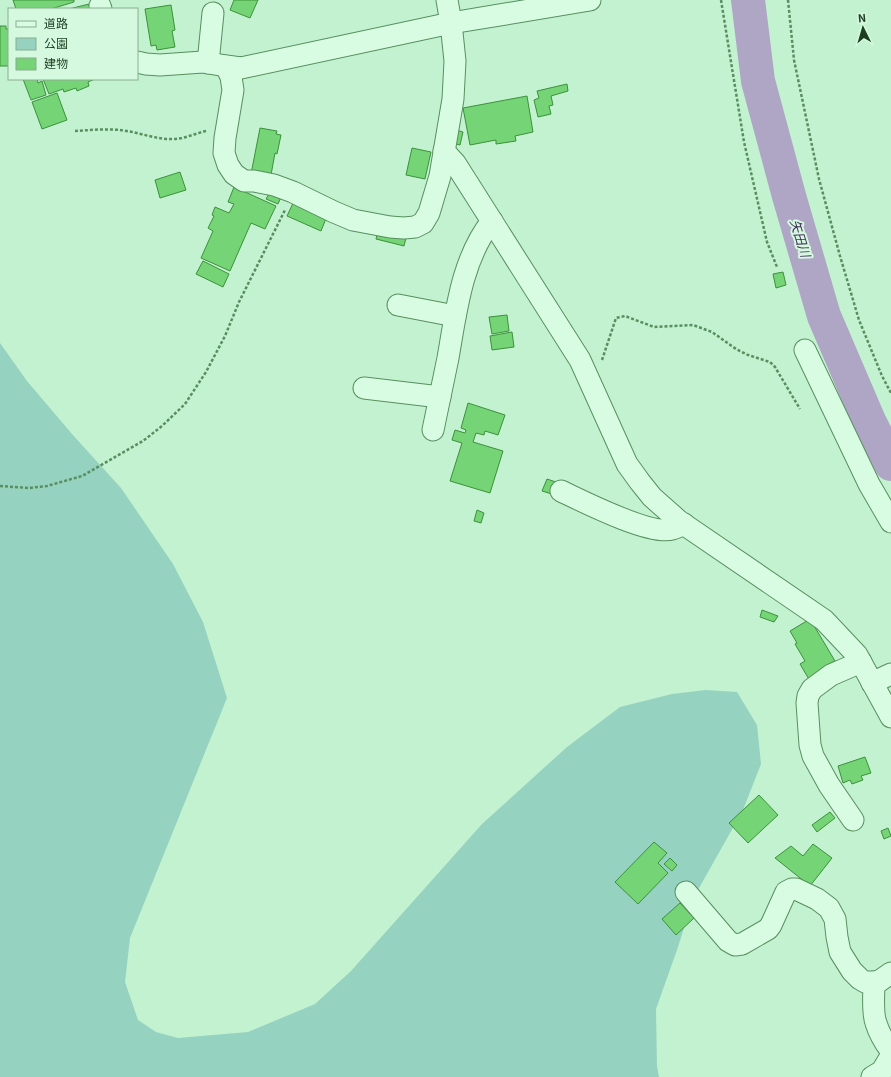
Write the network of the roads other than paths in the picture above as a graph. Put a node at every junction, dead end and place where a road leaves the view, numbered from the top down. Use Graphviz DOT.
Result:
graph roads {
  1 [pos="447,0"];
  2 [pos="590,0"];
  3 [pos="213,13"];
  4 [pos="451,23"];
  5 [pos="140,65"];
  6 [pos="217,65"];
  7 [pos="444,151"];
  8 [pos="492,221"];
  9 [pos="398,305"];
  10 [pos="455,316"];
  11 [pos="805,350"];
  12 [pos="364,388"];
  13 [pos="440,397"];
  14 [pos="433,430"];
  15 [pos="561,491"];
  16 [pos="891,522"];
  17 [pos="684,524"];
  18 [pos="861,662"];
  19 [pos="891,674"];
  20 [pos="872,683"];
  21 [pos="891,717"];
  22 [pos="853,820"];
  23 [pos="686,892"];
  24 [pos="883,977"];
  25 [pos="891,1051"];
  26 [pos="891,1056"];
  27 [pos="872,1077"];
  1 -- 4 [label="street"];
  2 -- 4 [label="street"];
  3 -- 6 [label="street"];
  4 -- 6 [label="street"];
  4 -- 7 [label="street"];
  5 -- 6 [label="street"];
  6 -- 7 [label="street"];
  7 -- 8 [label="street"];
  8 -- 10 [label="street"];
  8 -- 17 [label="street"];
  9 -- 10 [label="street"];
  10 -- 13 [label="street"];
  11 -- 16 [label="street"];
  12 -- 13 [label="street"];
  13 -- 14 [label="street"];
  15 -- 17 [label="street"];
  17 -- 18 [label="street"];
  18 -- 20 [label="street"];
  18 -- 22 [label="street"];
  19 -- 20 [label="street"];
  20 -- 21 [label="street"];
  23 -- 24 [label="street"];
  24 -- 25 [label="street"];
  26 -- 27 [label="street"];
}
